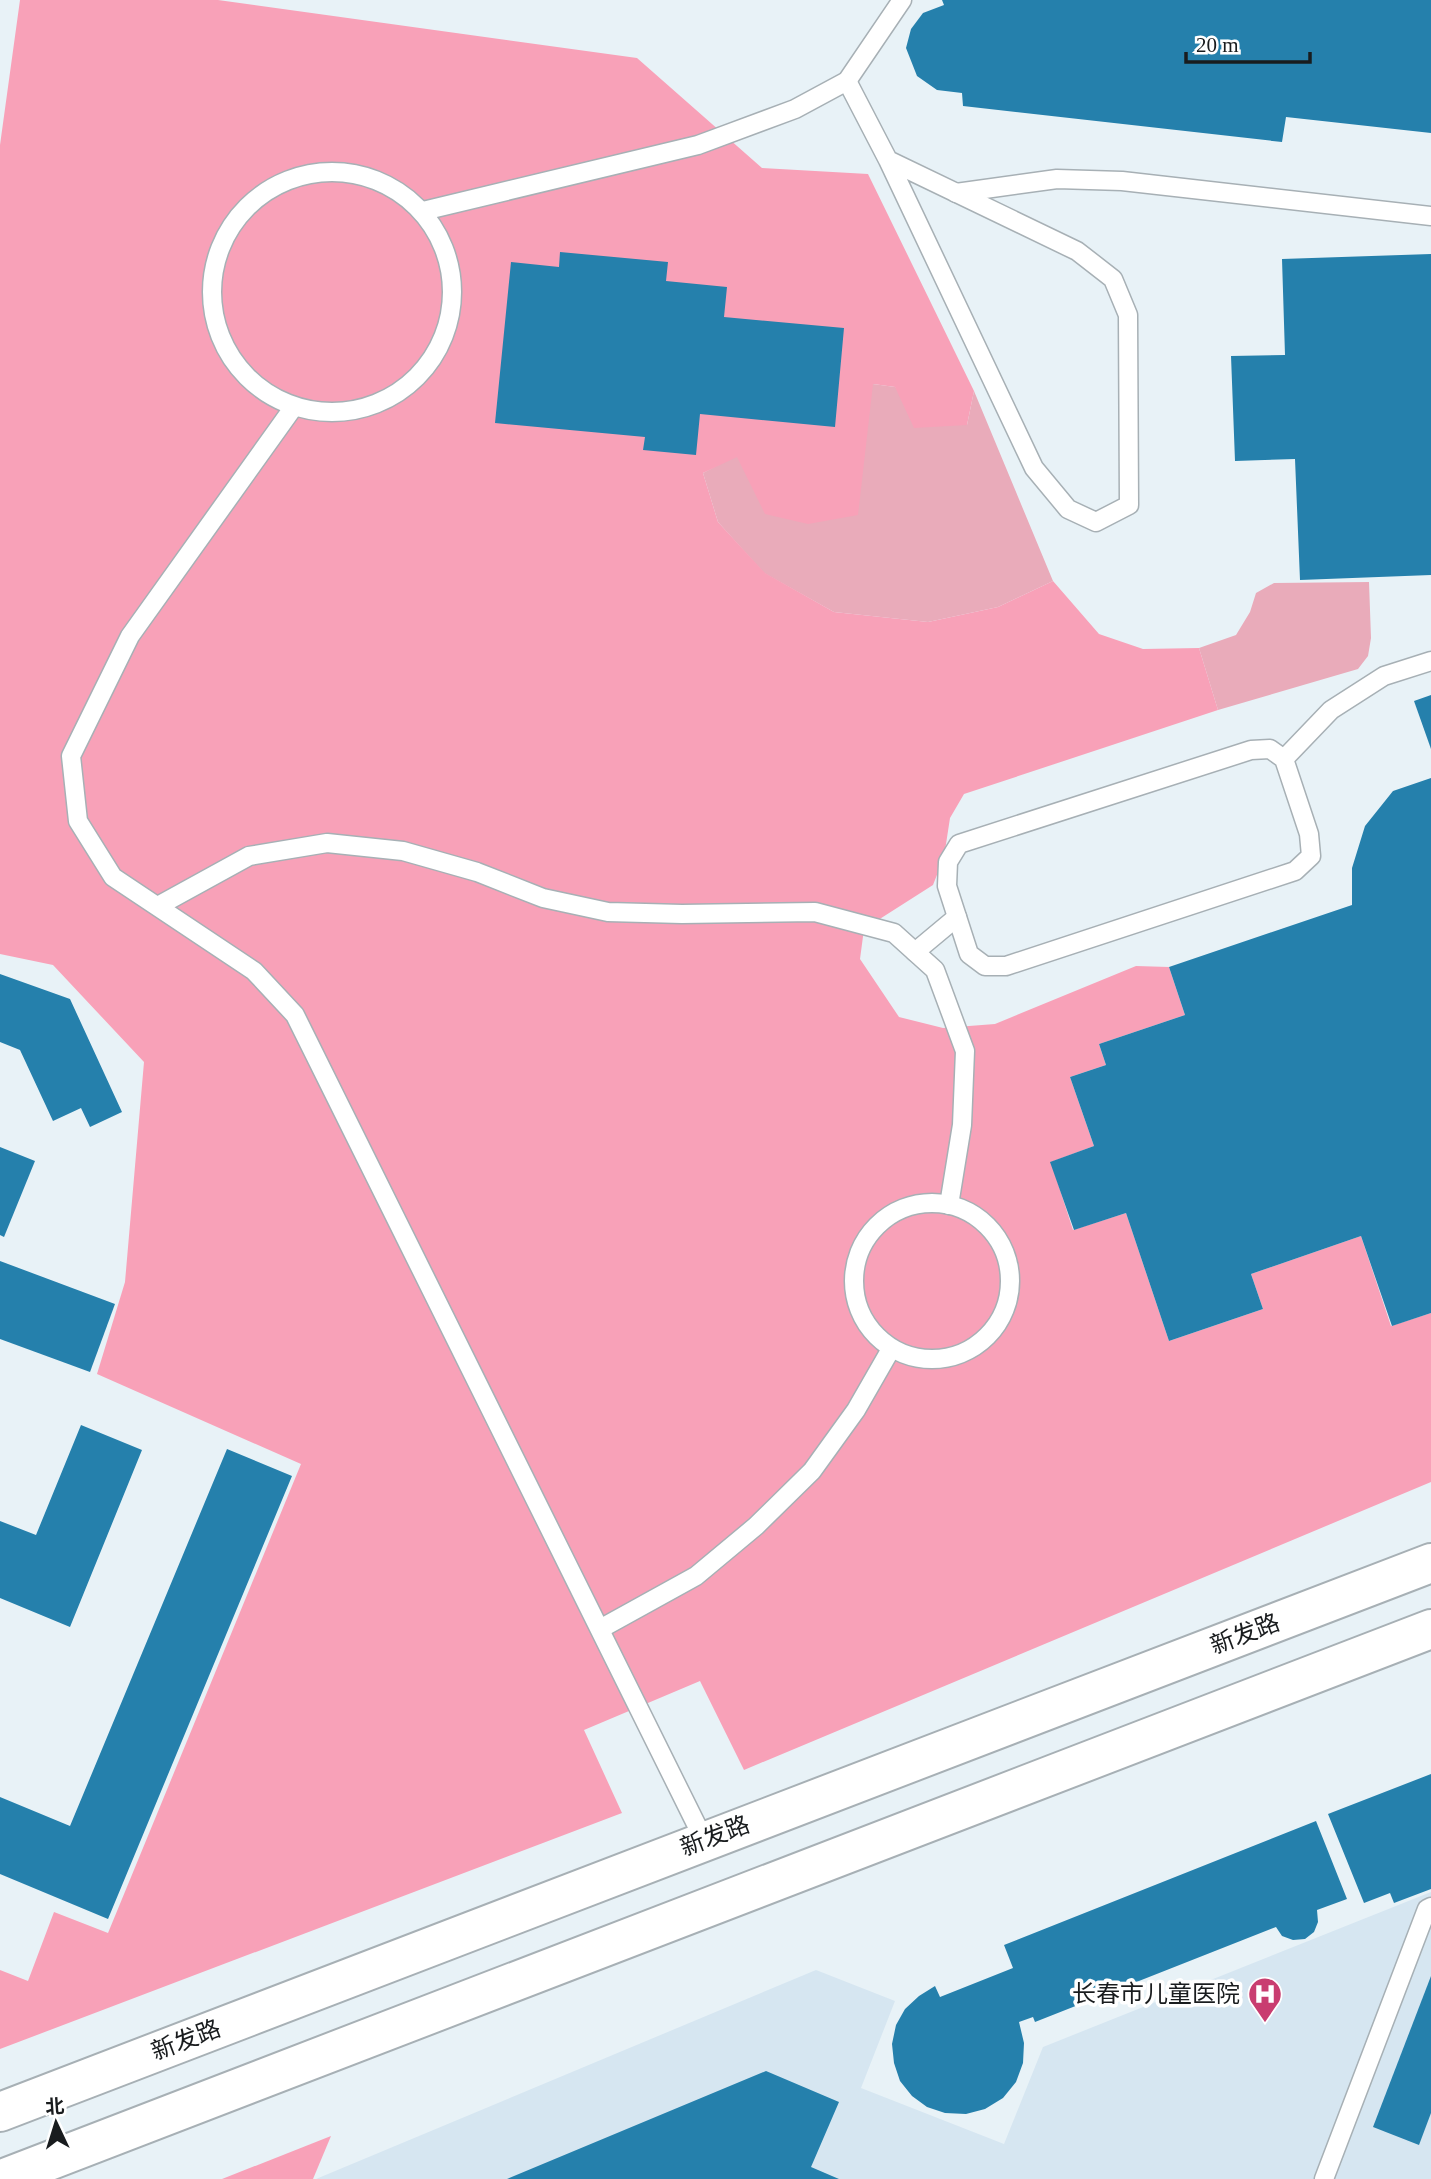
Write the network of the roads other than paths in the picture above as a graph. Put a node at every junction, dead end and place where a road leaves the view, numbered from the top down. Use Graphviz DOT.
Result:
graph roads {
  1 [pos="902,0"];
  2 [pos="848,81"];
  3 [pos="888,160"];
  4 [pos="956,193"];
  5 [pos="423,211"];
  6 [pos="1431,216"];
  7 [pos="293,408"];
  8 [pos="1431,661"];
  9 [pos="1284,759"];
  10 [pos="158,906"];
  11 [pos="957,917"];
  12 [pos="915,952"];
  13 [pos="950,1205"];
  14 [pos="891,1349"];
  15 [pos="1431,1563"];
  16 [pos="600,1629"];
  17 [pos="1431,1629"];
  18 [pos="704,1840"];
  19 [pos="1431,1907"];
  20 [pos="0,2112"];
  21 [pos="2,2179"];
  22 [pos="1324,2179"];
  1 -- 2 [label="lane"];
  2 -- 3 [label="lane"];
  2 -- 5 [label="lane"];
  3 -- 4 [label="lane"];
  3 -- 4 [label="lane"];
  4 -- 6 [label="lane"];
  5 -- 7 [label="lane"];
  5 -- 7 [label="lane"];
  7 -- 10 [label="lane"];
  8 -- 9 [label="lane"];
  9 -- 11 [label="lane"];
  9 -- 11 [label="lane"];
  10 -- 12 [label="lane"];
  10 -- 16 [label="lane"];
  11 -- 12 [label="lane"];
  12 -- 13 [label="lane"];
  13 -- 14 [label="lane"];
  13 -- 14 [label="lane"];
  14 -- 16 [label="lane"];
  15 -- 18 [label="main road, 新发路"];
  16 -- 18 [label="lane"];
  17 -- 21 [label="main road"];
  18 -- 20 [label="main road, 新发路"];
  19 -- 22 [label="lane"];
}
